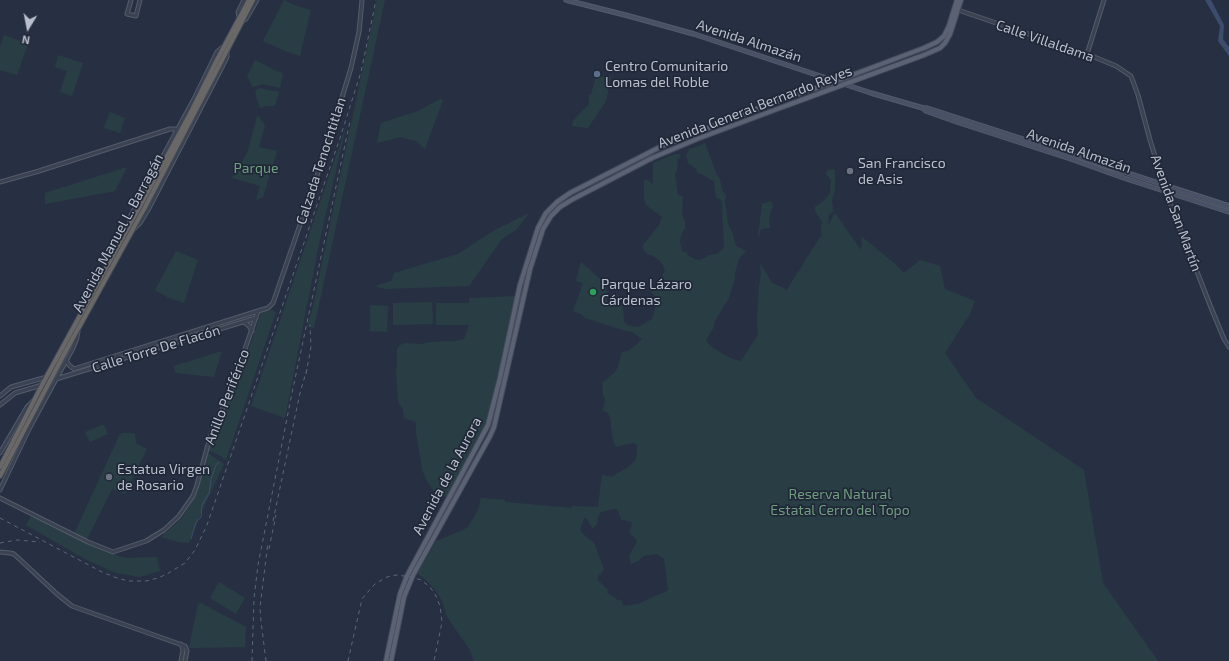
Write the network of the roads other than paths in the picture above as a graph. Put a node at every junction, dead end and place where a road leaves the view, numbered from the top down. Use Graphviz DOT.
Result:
graph roads {
  1 [pos="131,0"];
  2 [pos="140,0"];
  3 [pos="244,0"];
  4 [pos="249,0"];
  5 [pos="253,0"];
  6 [pos="257,0"];
  7 [pos="362,0"];
  8 [pos="566,0"];
  9 [pos="957,0"];
  10 [pos="961,0"];
  11 [pos="1104,0"];
  12 [pos="248,6"];
  13 [pos="958,10"];
  14 [pos="240,19"];
  15 [pos="225,48"];
  16 [pos="1087,54"];
  17 [pos="1131,76"];
  18 [pos="198,90"];
  19 [pos="208,94"];
  20 [pos="194,99"];
  21 [pos="203,103"];
  22 [pos="923,108"];
  23 [pos="754,110"];
  24 [pos="757,117"];
  25 [pos="178,128"];
  26 [pos="188,132"];
  27 [pos="694,133"];
  28 [pos="697,139"];
  29 [pos="162,157"];
  30 [pos="171,164"];
  31 [pos="0,182"];
  32 [pos="1164,186"];
  33 [pos="1166,192"];
  34 [pos="1229,206"];
  35 [pos="1229,212"];
  36 [pos="131,228"];
  37 [pos="538,228"];
  38 [pos="543,230"];
  39 [pos="258,312"];
  40 [pos="236,318"];
  41 [pos="256,318"];
  42 [pos="244,322"];
  43 [pos="237,324"];
  44 [pos="79,328"];
  45 [pos="252,330"];
  46 [pos="188,333"];
  47 [pos="190,338"];
  48 [pos="1229,347"];
  49 [pos="139,348"];
  50 [pos="140,353"];
  51 [pos="66,360"];
  52 [pos="83,366"];
  53 [pos="74,369"];
  54 [pos="85,371"];
  55 [pos="74,374"];
  56 [pos="46,377"];
  57 [pos="500,378"];
  58 [pos="56,379"];
  59 [pos="505,382"];
  60 [pos="42,385"];
  61 [pos="496,392"];
  62 [pos="502,394"];
  63 [pos="0,396"];
  64 [pos="5,400"];
  65 [pos="34,400"];
  66 [pos="0,403"];
  67 [pos="19,434"];
  68 [pos="0,453"];
  69 [pos="0,467"];
  70 [pos="0,476"];
  71 [pos="0,490"];
  72 [pos="0,498"];
  73 [pos="0,552"];
  74 [pos="183,645"];
  75 [pos="181,661"];
  76 [pos="185,661"];
  77 [pos="386,661"];
  78 [pos="391,661"];
  1 -- 2 [label="street"];
  3 -- 14 [label="street"];
  4 -- 12 [label="highway, Avenida Manuel L. Barragán"];
  5 -- 12 [label="highway, Avenida Manuel L. Barragán"];
  6 -- 14 [label="street"];
  7 -- 39 [label="street, Calzada Tenochtitlan"];
  8 -- 22 [label="main road, Avenida Almazán"];
  9 -- 23 [label="main road, Avenida General Bernardo Reyes, bridge"];
  10 -- 13 [label="main road, Avenida General Bernardo Reyes"];
  11 -- 16 [label="street"];
  12 -- 14 [label="highway, Avenida Manuel L. Barragán"];
  13 -- 16 [label="street, Calle Villaldama"];
  13 -- 24 [label="main road, Avenida General Bernardo Reyes, bridge"];
  14 -- 15 [label="highway, Avenida Manuel L. Barragán"];
  15 -- 18 [label="street"];
  15 -- 19 [label="street"];
  15 -- 36 [label="highway, Avenida Manuel L. Barragán, bridge"];
  16 -- 17 [label="street, Calle Villaldama"];
  17 -- 32 [label="street, Avenida San Martín"];
  18 -- 19 [label="street"];
  18 -- 20 [label="street"];
  19 -- 21 [label="street"];
  20 -- 21 [label="street"];
  20 -- 25 [label="street"];
  21 -- 26 [label="street"];
  22 -- 32 [label="main road, Avenida Almazán"];
  22 -- 33 [label="main road, Avenida Almazán"];
  23 -- 24 [label="main road"];
  23 -- 27 [label="main road, Avenida General Bernardo Reyes"];
  24 -- 28 [label="main road, Avenida General Bernardo Reyes"];
  25 -- 26 [label="street"];
  25 -- 29 [label="street"];
  25 -- 31 [label="street"];
  26 -- 30 [label="street"];
  27 -- 28 [label="main road"];
  27 -- 37 [label="main road, Avenida General Bernardo Reyes"];
  28 -- 38 [label="main road, Avenida General Bernardo Reyes"];
  29 -- 30 [label="street"];
  29 -- 36 [label="street"];
  30 -- 36 [label="street"];
  32 -- 33 [label="street, Avenida San Martín"];
  32 -- 34 [label="main road, Avenida Almazán"];
  33 -- 35 [label="main road, Avenida Almazán"];
  33 -- 48 [label="street, Avenida San Martín"];
  36 -- 44 [label="highway, Avenida Manuel L. Barragán"];
  36 -- 56 [label="highway, Avenida Manuel L. Barragán"];
  37 -- 57 [label="main road, Avenida de la Aurora"];
  38 -- 59 [label="main road, Avenida de la Aurora"];
  39 -- 40 [label="street, Calle Torre De Flacón"];
  39 -- 41 [label="street, Anillo Periférico"];
  40 -- 43 [label="street"];
  40 -- 46 [label="street, Calle Torre De Flacón"];
  41 -- 42 [label="street, Calle Torre De Flacón"];
  41 -- 45 [label="street, Anillo Periférico"];
  42 -- 43 [label="street, Calle Torre De Flacón"];
  42 -- 45 [label="street"];
  43 -- 47 [label="street, Calle Torre De Flacón"];
  44 -- 51 [label="street"];
  44 -- 67 [label="highway, Avenida Manuel L. Barragán"];
  45 -- 72 [label="street, Anillo Periférico"];
  46 -- 47 [label="street"];
  46 -- 49 [label="street, Calle Torre De Flacón"];
  47 -- 50 [label="street, Calle Torre De Flacón"];
  49 -- 50 [label="street"];
  49 -- 52 [label="street, Calle Torre De Flacón"];
  50 -- 54 [label="street, Calle Torre De Flacón"];
  51 -- 53 [label="street, Calle Torre De Flacón"];
  51 -- 58 [label="street"];
  52 -- 53 [label="street, Calle Torre De Flacón"];
  52 -- 54 [label="street"];
  53 -- 55 [label="street"];
  54 -- 55 [label="street, Calle Torre De Flacón"];
  55 -- 58 [label="street, Calle Torre De Flacón"];
  56 -- 60 [label="highway, Avenida Manuel L. Barragán"];
  56 -- 63 [label="street"];
  57 -- 59 [label="main road"];
  57 -- 61 [label="main road, Avenida de la Aurora"];
  58 -- 71 [label="street"];
  59 -- 62 [label="main road, Avenida de la Aurora"];
  60 -- 64 [label="street"];
  60 -- 65 [label="highway, Avenida Manuel L. Barragán"];
  61 -- 62 [label="main road"];
  61 -- 77 [label="main road, Avenida de la Aurora"];
  62 -- 78 [label="main road, Avenida de la Aurora"];
  63 -- 64 [label="street"];
  64 -- 66 [label="street"];
  65 -- 67 [label="highway, Avenida Manuel L. Barragán"];
  65 -- 68 [label="street"];
  67 -- 69 [label="highway, Avenida Manuel L. Barragán"];
  67 -- 70 [label="highway, Avenida Manuel L. Barragán"];
  73 -- 74 [label="street"];
  74 -- 75 [label="street"];
  74 -- 76 [label="street"];
}
